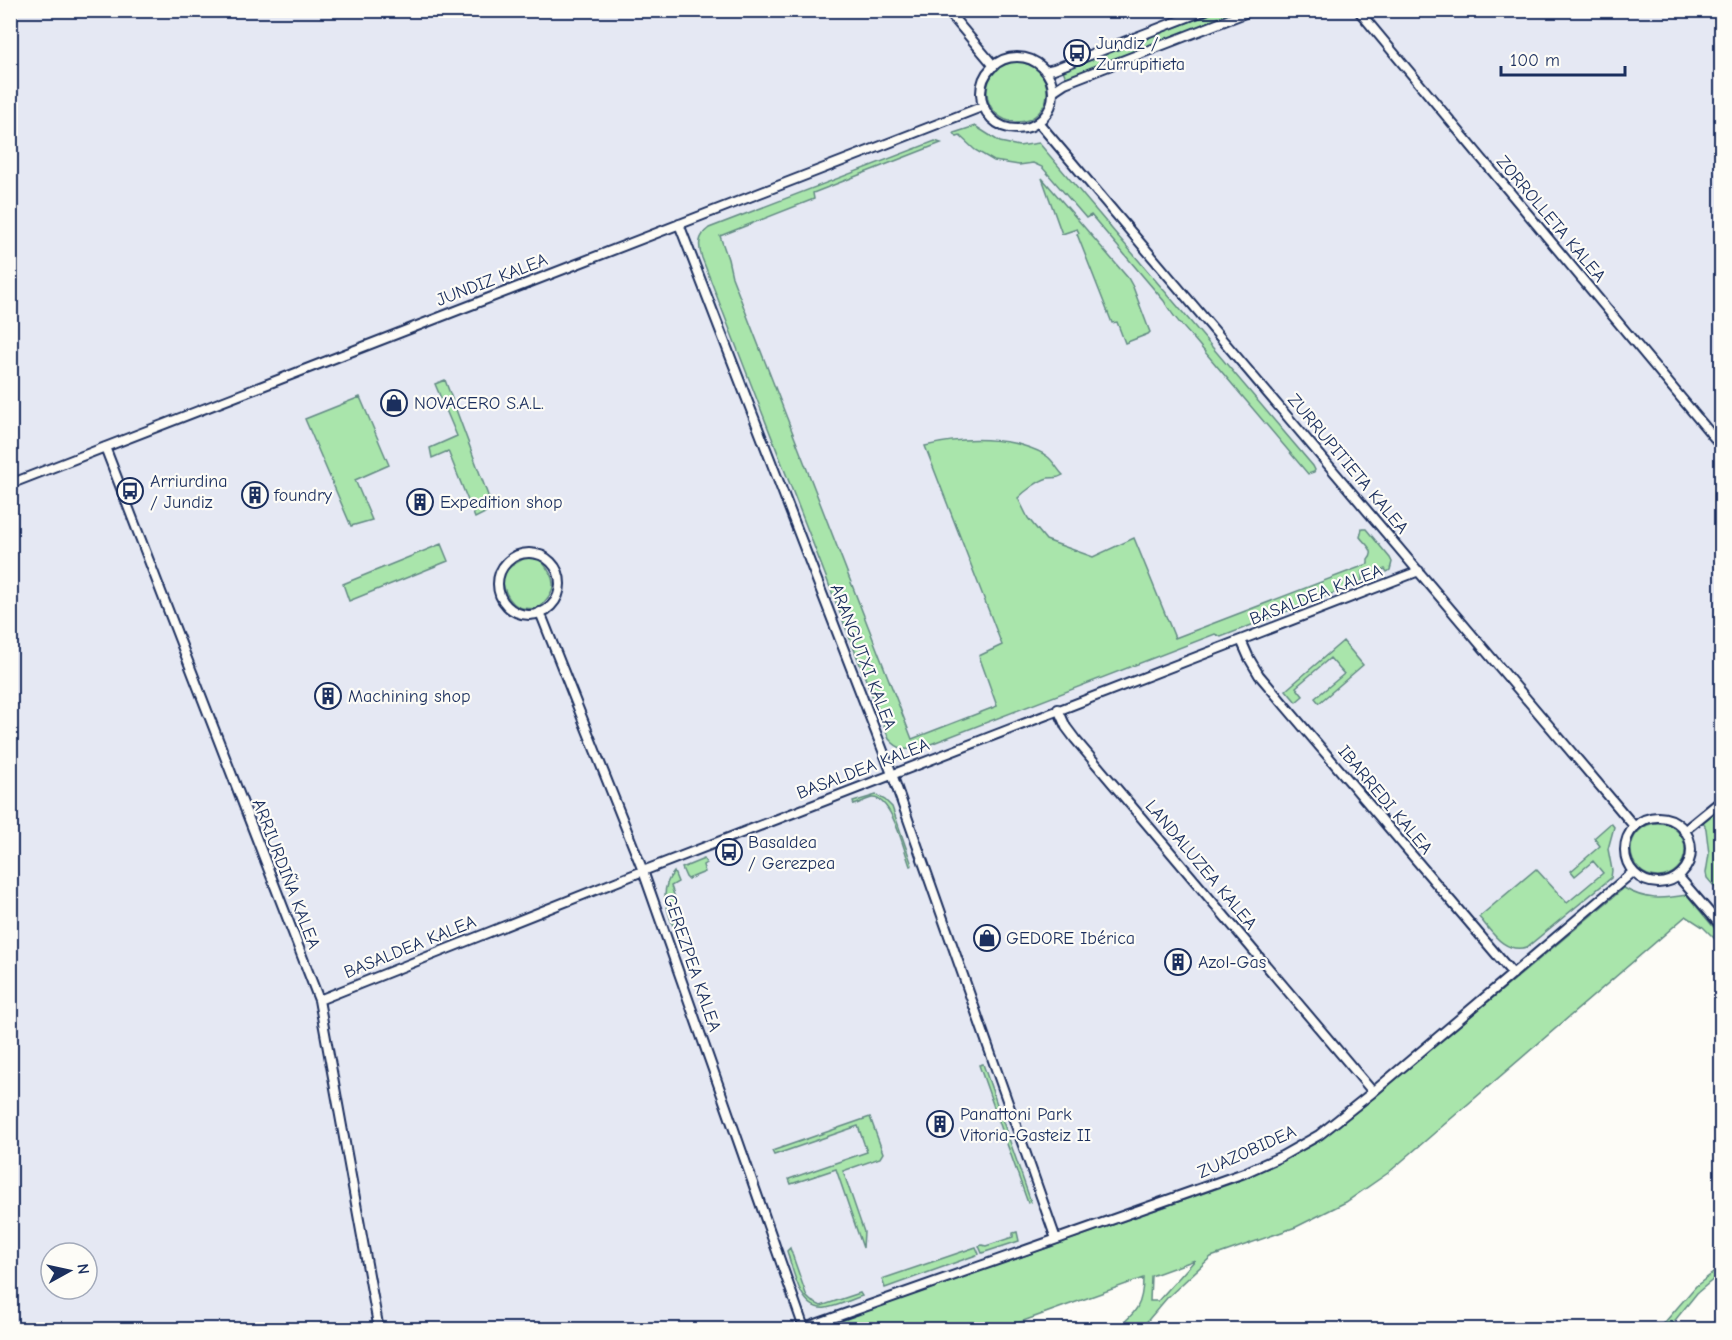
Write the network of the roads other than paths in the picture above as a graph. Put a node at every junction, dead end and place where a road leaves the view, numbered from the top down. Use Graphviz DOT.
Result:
graph roads {
  1 [pos="947,10"];
  2 [pos="1206,10"];
  3 [pos="1253,10"];
  4 [pos="1358,10"];
  5 [pos="994,66"];
  6 [pos="1045,71"];
  7 [pos="1053,91"];
  8 [pos="984,106"];
  9 [pos="1038,122"];
  10 [pos="679,224"];
  11 [pos="105,447"];
  12 [pos="1722,447"];
  13 [pos="10,484"];
  14 [pos="1419,571"];
  15 [pos="540,612"];
  16 [pos="1241,640"];
  17 [pos="1058,709"];
  18 [pos="892,774"];
  19 [pos="1722,800"];
  20 [pos="1634,826"];
  21 [pos="1684,831"];
  22 [pos="643,871"];
  23 [pos="1633,872"];
  24 [pos="1678,876"];
  25 [pos="1722,927"];
  26 [pos="1513,974"];
  27 [pos="319,1000"];
  28 [pos="1374,1092"];
  29 [pos="1056,1239"];
  30 [pos="379,1329"];
  31 [pos="801,1329"];
  1 -- 5 [label="street"];
  2 -- 6 [label="street"];
  3 -- 7 [label="street"];
  4 -- 12 [label="street, ZORROLLETA KALEA"];
  5 -- 6 [label="street"];
  5 -- 8 [label="street"];
  6 -- 7 [label="street"];
  7 -- 9 [label="street"];
  8 -- 9 [label="street"];
  8 -- 10 [label="street, JUNDIZ KALEA"];
  9 -- 14 [label="street, ZURRUPITIETA KALEA"];
  10 -- 11 [label="street, JUNDIZ KALEA"];
  10 -- 18 [label="street, ARANGUTXI KALEA"];
  11 -- 13 [label="street, JUNDIZ KALEA"];
  11 -- 27 [label="street, ARRIURDIÑA KALEA"];
  14 -- 16 [label="street, BASALDEA KALEA"];
  14 -- 20 [label="street, ZURRUPITIETA KALEA"];
  15 -- 15 [label="street"];
  15 -- 22 [label="street, GEREZPEA KALEA"];
  16 -- 17 [label="street, BASALDEA KALEA"];
  16 -- 26 [label="street, IBARREDI KALEA"];
  17 -- 18 [label="street, BASALDEA KALEA"];
  17 -- 28 [label="street, LANDALUZEA KALEA"];
  18 -- 22 [label="street, BASALDEA KALEA"];
  18 -- 29 [label="street, ARANGUTXI KALEA"];
  19 -- 21 [label="street"];
  20 -- 21 [label="street"];
  20 -- 23 [label="street"];
  21 -- 24 [label="street"];
  22 -- 27 [label="street, BASALDEA KALEA"];
  22 -- 31 [label="street, GEREZPEA KALEA"];
  23 -- 24 [label="street"];
  23 -- 26 [label="street, ZUAZOBIDEA"];
  24 -- 25 [label="street"];
  26 -- 28 [label="street, ZUAZOBIDEA"];
  27 -- 30 [label="street, ARRIURDIÑA KALEA"];
  28 -- 29 [label="street, ZUAZOBIDEA"];
  29 -- 31 [label="street, ZUAZOBIDEA"];
}
